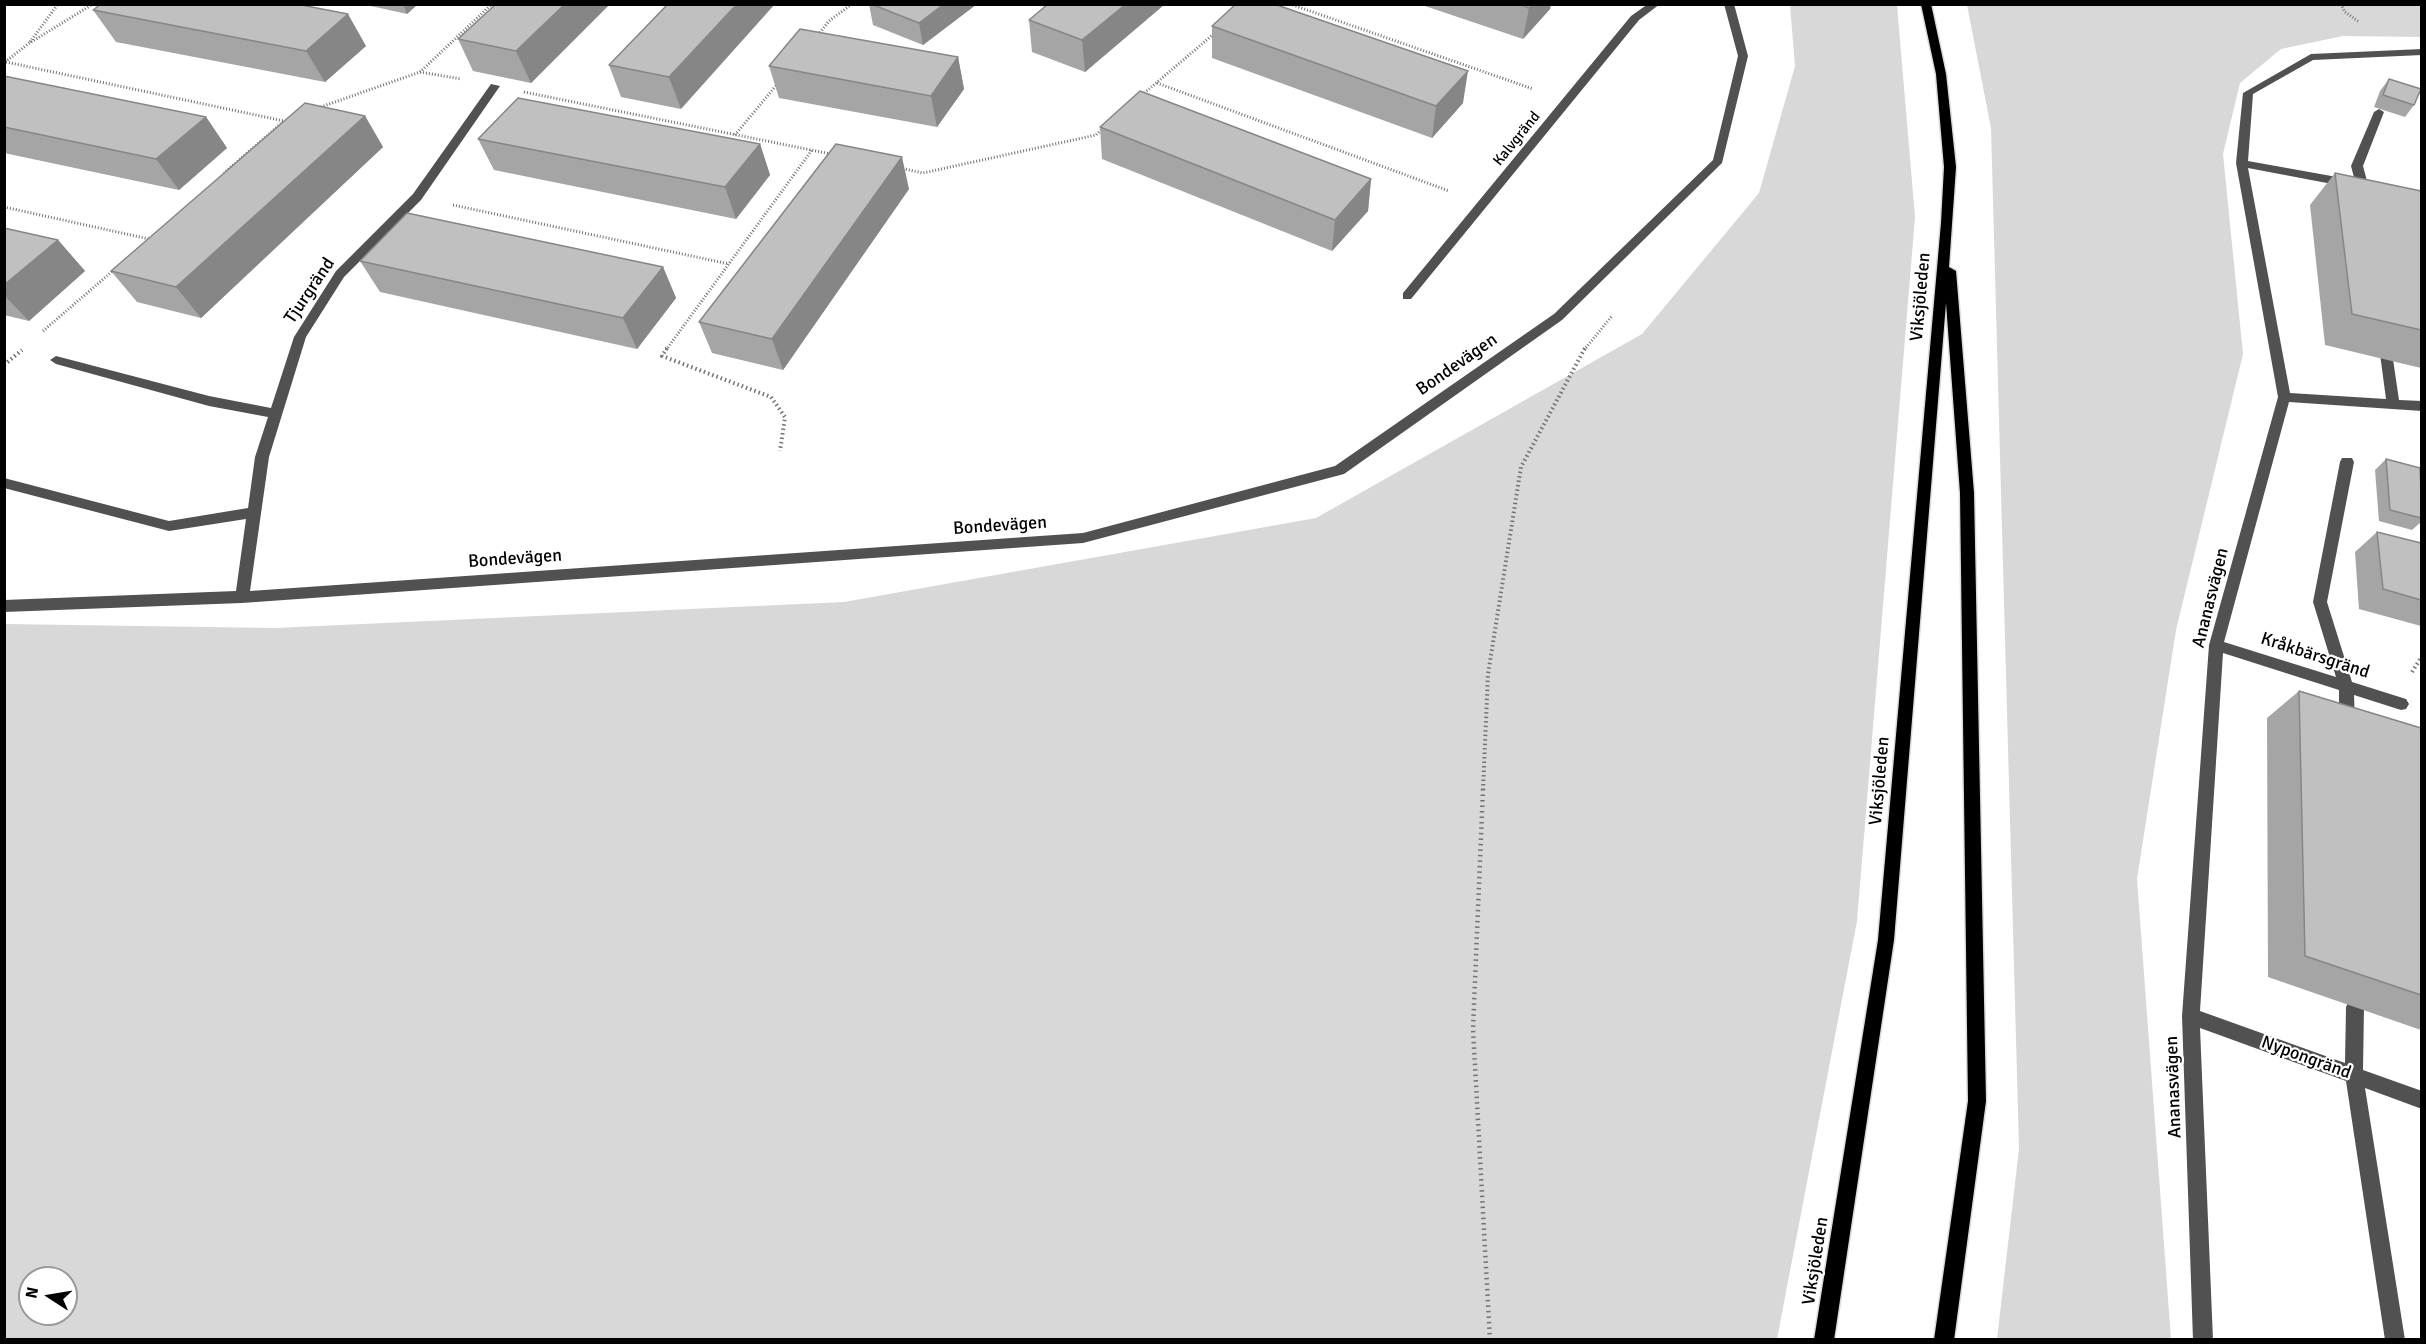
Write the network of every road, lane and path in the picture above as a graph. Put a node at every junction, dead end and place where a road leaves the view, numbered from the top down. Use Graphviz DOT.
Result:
graph roads {
  1 [pos="58,4"];
  2 [pos="93,4"];
  3 [pos="492,4"];
  4 [pos="852,4"];
  5 [pos="1290,4"];
  6 [pos="1655,4"];
  7 [pos="1729,4"];
  8 [pos="1926,4"];
  9 [pos="1224,26"];
  10 [pos="815,38"];
  11 [pos="28,44"];
  12 [pos="2421,52"];
  13 [pos="5,62"];
  14 [pos="420,72"];
  15 [pos="786,74"];
  16 [pos="1157,83"];
  17 [pos="495,86"];
  18 [pos="1139,98"];
  19 [pos="1567,101"];
  20 [pos="315,109"];
  21 [pos="2379,112"];
  22 [pos="294,117"];
  23 [pos="284,121"];
  24 [pos="1104,127"];
  25 [pos="735,135"];
  26 [pos="812,150"];
  27 [pos="834,155"];
  28 [pos="2242,163"];
  29 [pos="890,166"];
  30 [pos="221,176"];
  31 [pos="2368,187"];
  32 [pos="417,197"];
  33 [pos="1483,204"];
  34 [pos="4,207"];
  35 [pos="2367,207"];
  36 [pos="1947,223"];
  37 [pos="140,246"];
  38 [pos="729,264"];
  39 [pos="115,268"];
  40 [pos="1407,296"];
  41 [pos="2382,325"];
  42 [pos="39,335"];
  43 [pos="1588,342"];
  44 [pos="30,343"];
  45 [pos="56,360"];
  46 [pos="4,365"];
  47 [pos="2284,397"];
  48 [pos="2393,405"];
  49 [pos="2421,406"];
  50 [pos="276,414"];
  51 [pos="780,451"];
  52 [pos="2421,453"];
  53 [pos="2347,462"];
  54 [pos="2421,472"];
  55 [pos="4,483"];
  56 [pos="254,512"];
  57 [pos="242,597"];
  58 [pos="4,606"];
  59 [pos="2216,645"];
  60 [pos="2346,686"];
  61 [pos="2401,704"];
  62 [pos="2348,746"];
  63 [pos="2355,1007"];
  64 [pos="2191,1016"];
  65 [pos="2354,1075"];
  66 [pos="2421,1100"];
  67 [pos="1490,1340"];
  68 [pos="1824,1340"];
  69 [pos="1944,1340"];
  70 [pos="2203,1340"];
  71 [pos="2395,1340"];
  1 -- 11 [label="path"];
  2 -- 11 [label="path"];
  3 -- 14 [label="path"];
  4 -- 10 [label="path"];
  5 -- 19 [label="path"];
  6 -- 19 [label="street, Kalvgränd"];
  7 -- 57 [label="street, Bondevägen"];
  8 -- 36 [label="main road, Viksjöleden"];
  9 -- 16 [label="path"];
  11 -- 13 [label="path"];
  12 -- 28 [label="street, Ananasvägen"];
  13 -- 23 [label="path"];
  14 -- 17 [label="path"];
  14 -- 20 [label="path"];
  15 -- 25 [label="path"];
  16 -- 18 [label="path"];
  16 -- 33 [label="path"];
  17 -- 25 [label="path"];
  17 -- 32 [label="street, Tjurgränd"];
  19 -- 33 [label="street, Kalvgränd"];
  21 -- 31 [label="street"];
  22 -- 23 [label="path"];
  23 -- 30 [label="path"];
  24 -- 29 [label="path"];
  25 -- 26 [label="path"];
  26 -- 27 [label="path"];
  26 -- 38 [label="path"];
  28 -- 31 [label="street"];
  28 -- 47 [label="street, Ananasvägen"];
  31 -- 35 [label="street"];
  32 -- 38 [label="path"];
  32 -- 50 [label="street, Tjurgränd"];
  33 -- 40 [label="street, Kalvgränd"];
  34 -- 37 [label="path"];
  36 -- 68 [label="main road, Viksjöleden"];
  36 -- 69 [label="main road, Viksjöleden"];
  38 -- 51 [label="path"];
  39 -- 42 [label="path"];
  41 -- 48 [label="street"];
  43 -- 67 [label="path"];
  44 -- 46 [label="path"];
  45 -- 50 [label="street"];
  47 -- 48 [label="street"];
  47 -- 59 [label="street, Ananasvägen"];
  48 -- 49 [label="street"];
  50 -- 56 [label="street, Tjurgränd"];
  52 -- 54 [label="path"];
  53 -- 60 [label="street"];
  55 -- 56 [label="street"];
  56 -- 57 [label="street, Tjurgränd"];
  57 -- 58 [label="street, Bondevägen"];
  59 -- 60 [label="street, Kråkbärsgränd"];
  59 -- 64 [label="street, Ananasvägen"];
  60 -- 61 [label="street, Kråkbärsgränd"];
  60 -- 62 [label="street"];
  63 -- 65 [label="street"];
  64 -- 65 [label="street, Nypongränd"];
  64 -- 70 [label="street, Ananasvägen"];
  65 -- 66 [label="street, Nypongränd"];
  65 -- 71 [label="street"];
}
